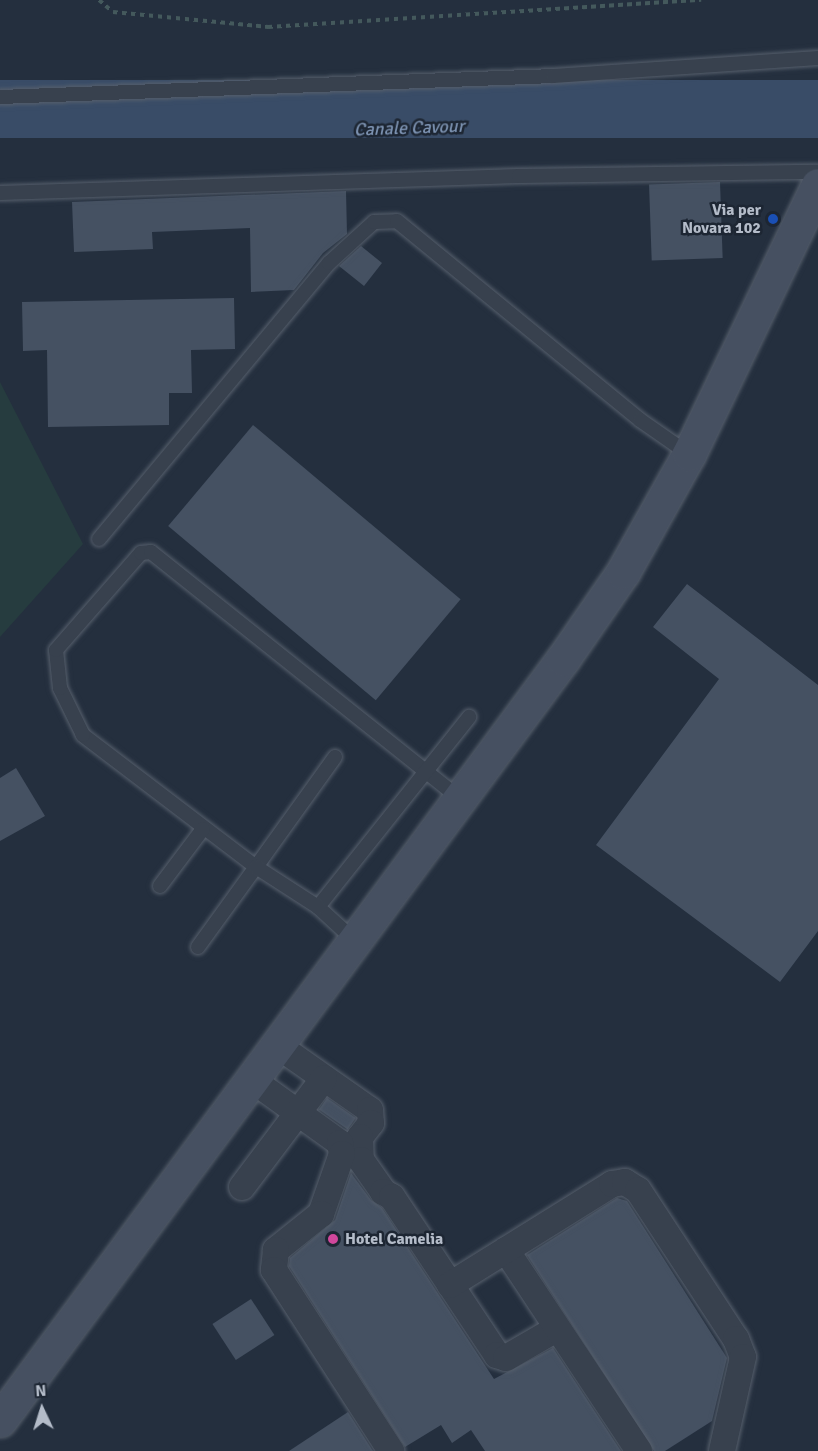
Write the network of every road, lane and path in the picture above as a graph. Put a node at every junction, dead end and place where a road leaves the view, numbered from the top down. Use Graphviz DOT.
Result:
graph roads {
  1 [pos="99,0"];
  2 [pos="701,0"];
  3 [pos="818,58"];
  4 [pos="0,97"];
  5 [pos="818,172"];
  6 [pos="818,185"];
  7 [pos="0,193"];
  8 [pos="689,454"];
  9 [pos="99,539"];
  10 [pos="469,717"];
  11 [pos="335,757"];
  12 [pos="425,773"];
  13 [pos="460,799"];
  14 [pos="203,829"];
  15 [pos="256,867"];
  16 [pos="160,886"];
  17 [pos="318,908"];
  18 [pos="354,940"];
  19 [pos="198,947"];
  20 [pos="277,1045"];
  21 [pos="324,1078"];
  22 [pos="251,1079"];
  23 [pos="297,1112"];
  24 [pos="242,1187"];
  25 [pos="506,1250"];
  26 [pos="450,1285"];
  27 [pos="556,1329"];
  28 [pos="0,1420"];
  29 [pos="391,1451"];
  30 [pos="639,1451"];
  31 [pos="722,1451"];
  1 -- 2 [label="path"];
  3 -- 4 [label="lane"];
  5 -- 7 [label="lane"];
  6 -- 8 [label="street"];
  8 -- 9 [label="lane"];
  8 -- 13 [label="street"];
  10 -- 12 [label="lane"];
  11 -- 15 [label="lane"];
  12 -- 13 [label="lane"];
  12 -- 14 [label="lane"];
  12 -- 17 [label="lane"];
  13 -- 18 [label="street"];
  14 -- 15 [label="lane"];
  14 -- 16 [label="lane"];
  15 -- 17 [label="lane"];
  15 -- 19 [label="lane"];
  17 -- 18 [label="lane"];
  18 -- 20 [label="street"];
  20 -- 21 [label="street"];
  20 -- 22 [label="street"];
  21 -- 23 [label="street"];
  21 -- 26 [label="street"];
  22 -- 23 [label="street"];
  22 -- 28 [label="street"];
  23 -- 24 [label="street"];
  23 -- 29 [label="street"];
  25 -- 26 [label="street"];
  25 -- 27 [label="street"];
  25 -- 31 [label="street"];
  26 -- 27 [label="street"];
  27 -- 30 [label="street"];
}
